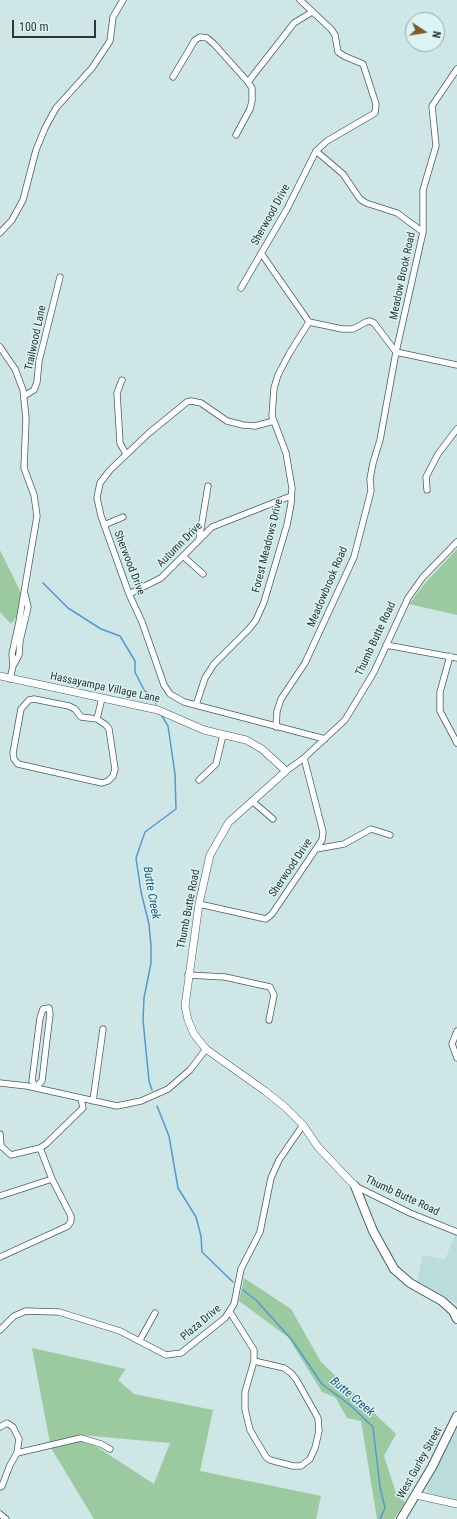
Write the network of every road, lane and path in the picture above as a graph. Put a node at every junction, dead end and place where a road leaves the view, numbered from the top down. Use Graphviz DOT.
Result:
graph roads {
  1 [pos="123,0"];
  2 [pos="300,0"];
  3 [pos="312,12"];
  4 [pos="457,69"];
  5 [pos="173,77"];
  6 [pos="248,82"];
  7 [pos="236,135"];
  8 [pos="316,151"];
  9 [pos="423,232"];
  10 [pos="0,233"];
  11 [pos="261,253"];
  12 [pos="60,277"];
  13 [pos="241,288"];
  14 [pos="310,322"];
  15 [pos="0,347"];
  16 [pos="396,352"];
  17 [pos="457,365"];
  18 [pos="122,380"];
  19 [pos="24,396"];
  20 [pos="274,421"];
  21 [pos="457,429"];
  22 [pos="126,454"];
  23 [pos="208,486"];
  24 [pos="427,490"];
  25 [pos="291,496"];
  26 [pos="123,518"];
  27 [pos="104,525"];
  28 [pos="198,540"];
  29 [pos="457,542"];
  30 [pos="184,557"];
  31 [pos="203,574"];
  32 [pos="129,594"];
  33 [pos="386,645"];
  34 [pos="450,656"];
  35 [pos="457,658"];
  36 [pos="0,676"];
  37 [pos="10,679"];
  38 [pos="102,698"];
  39 [pos="196,705"];
  40 [pos="96,719"];
  41 [pos="276,727"];
  42 [pos="223,735"];
  43 [pos="325,739"];
  44 [pos="457,744"];
  45 [pos="304,758"];
  46 [pos="286,771"];
  47 [pos="199,780"];
  48 [pos="252,801"];
  49 [pos="273,819"];
  50 [pos="390,835"];
  51 [pos="316,848"];
  52 [pos="199,904"];
  53 [pos="188,975"];
  54 [pos="269,1020"];
  55 [pos="103,1029"];
  56 [pos="457,1031"];
  57 [pos="206,1049"];
  58 [pos="457,1058"];
  59 [pos="0,1083"];
  60 [pos="36,1088"];
  61 [pos="81,1100"];
  62 [pos="93,1101"];
  63 [pos="302,1125"];
  64 [pos="0,1134"];
  65 [pos="40,1148"];
  66 [pos="52,1179"];
  67 [pos="355,1186"];
  68 [pos="0,1196"];
  69 [pos="457,1232"];
  70 [pos="0,1257"];
  71 [pos="230,1312"];
  72 [pos="155,1313"];
  73 [pos="457,1318"];
  74 [pos="0,1330"];
  75 [pos="140,1340"];
  76 [pos="254,1361"];
  77 [pos="457,1416"];
  78 [pos="0,1427"];
  79 [pos="110,1449"];
  80 [pos="17,1453"];
  81 [pos="0,1487"];
  82 [pos="416,1495"];
  83 [pos="457,1504"];
  84 [pos="401,1519"];
  1 -- 10 [label="street"];
  2 -- 3 [label="street"];
  3 -- 6 [label="street"];
  3 -- 8 [label="street"];
  4 -- 9 [label="street, Meadow Brook Road"];
  5 -- 6 [label="street"];
  6 -- 7 [label="street"];
  8 -- 9 [label="street"];
  8 -- 11 [label="street, Sherwood Drive"];
  9 -- 16 [label="street, Meadow Brook Road"];
  11 -- 13 [label="street, Sherwood Drive"];
  11 -- 14 [label="street"];
  12 -- 19 [label="street, Trailwood Lane"];
  14 -- 16 [label="street"];
  14 -- 20 [label="street, Forest Meadows Drive"];
  15 -- 19 [label="street"];
  16 -- 17 [label="street"];
  16 -- 41 [label="street, Meadowbrook Road"];
  18 -- 22 [label="street"];
  19 -- 37 [label="street"];
  20 -- 22 [label="street, Sherwood Drive"];
  20 -- 25 [label="street, Forest Meadows Drive"];
  21 -- 24 [label="street"];
  22 -- 27 [label="street, Sherwood Drive"];
  23 -- 28 [label="street"];
  25 -- 28 [label="street, Autumn Drive"];
  25 -- 39 [label="street, Forest Meadows Drive"];
  26 -- 27 [label="street"];
  27 -- 32 [label="street, Sherwood Drive"];
  28 -- 30 [label="street, Autumn Drive"];
  29 -- 33 [label="street, Thumb Butte Road"];
  30 -- 31 [label="street"];
  30 -- 32 [label="street, Autumn Drive"];
  32 -- 39 [label="street, Sherwood Drive"];
  33 -- 34 [label="street"];
  33 -- 43 [label="street, Thumb Butte Road"];
  34 -- 35 [label="street"];
  34 -- 44 [label="street"];
  36 -- 37 [label="street, Hassayampa Village Lane"];
  37 -- 38 [label="street, Hassayampa Village Lane"];
  38 -- 40 [label="street"];
  38 -- 42 [label="street, Hassayampa Village Lane"];
  39 -- 41 [label="street, Sherwood Drive"];
  40 -- 40 [label="street"];
  41 -- 43 [label="street, Sherwood Drive"];
  42 -- 46 [label="street, Hassayampa Village Lane"];
  42 -- 47 [label="street"];
  43 -- 45 [label="street, Thumb Butte Road"];
  45 -- 46 [label="street, Thumb Butte Road"];
  45 -- 51 [label="street, Sherwood Drive"];
  46 -- 48 [label="street, Thumb Butte Road"];
  48 -- 49 [label="street"];
  48 -- 52 [label="street, Thumb Butte Road"];
  50 -- 51 [label="street"];
  51 -- 52 [label="street, Sherwood Drive"];
  52 -- 53 [label="street, Thumb Butte Road"];
  53 -- 54 [label="street"];
  53 -- 57 [label="street, Thumb Butte Road"];
  55 -- 62 [label="street"];
  56 -- 58 [label="street"];
  57 -- 62 [label="street"];
  57 -- 63 [label="street, Thumb Butte Road"];
  59 -- 60 [label="street"];
  60 -- 60 [label="street"];
  60 -- 61 [label="street"];
  61 -- 62 [label="street"];
  61 -- 65 [label="street"];
  63 -- 67 [label="street, Thumb Butte Road"];
  63 -- 71 [label="street, Plaza Drive"];
  64 -- 65 [label="street"];
  65 -- 66 [label="street"];
  66 -- 68 [label="street"];
  66 -- 70 [label="street"];
  67 -- 69 [label="street, Thumb Butte Road"];
  67 -- 73 [label="main road"];
  71 -- 75 [label="street, Plaza Drive"];
  71 -- 76 [label="street"];
  72 -- 75 [label="street"];
  74 -- 75 [label="street, Plaza Drive"];
  76 -- 76 [label="street"];
  77 -- 82 [label="main road, West Gurley Street"];
  78 -- 80 [label="street"];
  79 -- 80 [label="street"];
  80 -- 81 [label="street"];
  82 -- 83 [label="street"];
  82 -- 84 [label="main road, West Gurley Street"];
}
